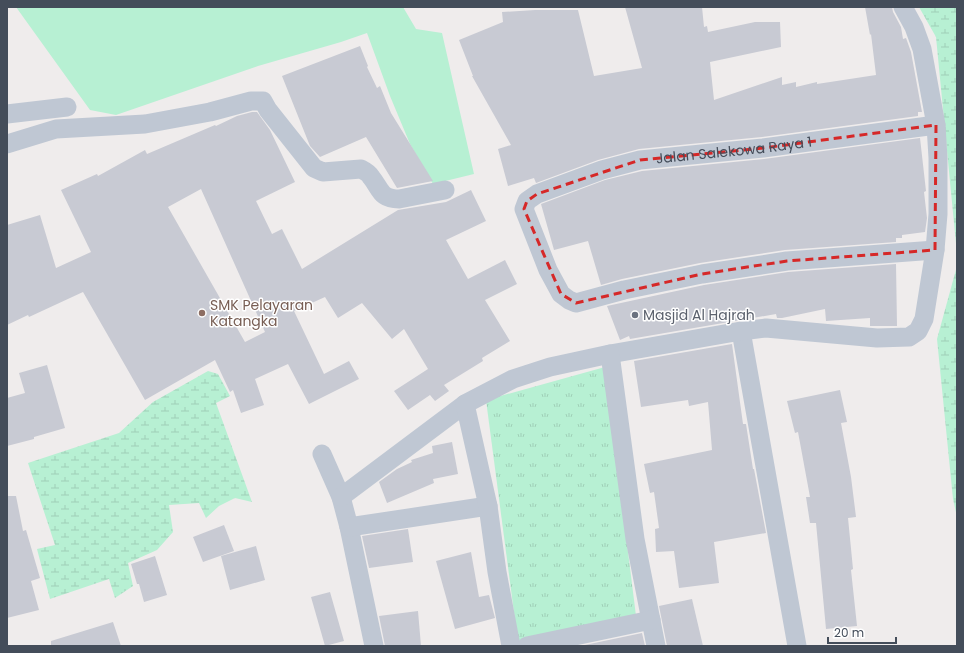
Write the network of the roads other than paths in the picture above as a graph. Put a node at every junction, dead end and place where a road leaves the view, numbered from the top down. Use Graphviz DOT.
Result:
graph roads {
  1 [pos="903,7"];
  2 [pos="67,107"];
  3 [pos="7,114"];
  4 [pos="936,125"];
  5 [pos="7,144"];
  6 [pos="445,190"];
  7 [pos="935,250"];
  8 [pos="741,331"];
  9 [pos="610,354"];
  10 [pos="465,404"];
  11 [pos="322,454"];
  12 [pos="341,497"];
  13 [pos="488,506"];
  14 [pos="349,527"];
  15 [pos="651,620"];
  16 [pos="374,646"];
  17 [pos="511,646"];
  18 [pos="527,646"];
  19 [pos="656,646"];
  20 [pos="797,646"];
  1 -- 4 [label="street"];
  2 -- 3 [label="street"];
  4 -- 7 [label="street"];
  4 -- 7 [label="street, Jalan Salekowa Raya 1"];
  5 -- 6 [label="street"];
  7 -- 8 [label="street"];
  8 -- 9 [label="street"];
  8 -- 20 [label="street"];
  9 -- 10 [label="street"];
  9 -- 15 [label="street"];
  10 -- 12 [label="street"];
  10 -- 13 [label="street"];
  11 -- 12 [label="street"];
  12 -- 14 [label="street"];
  13 -- 14 [label="street"];
  13 -- 17 [label="street"];
  14 -- 16 [label="street"];
  15 -- 18 [label="street"];
  15 -- 19 [label="street"];
}
